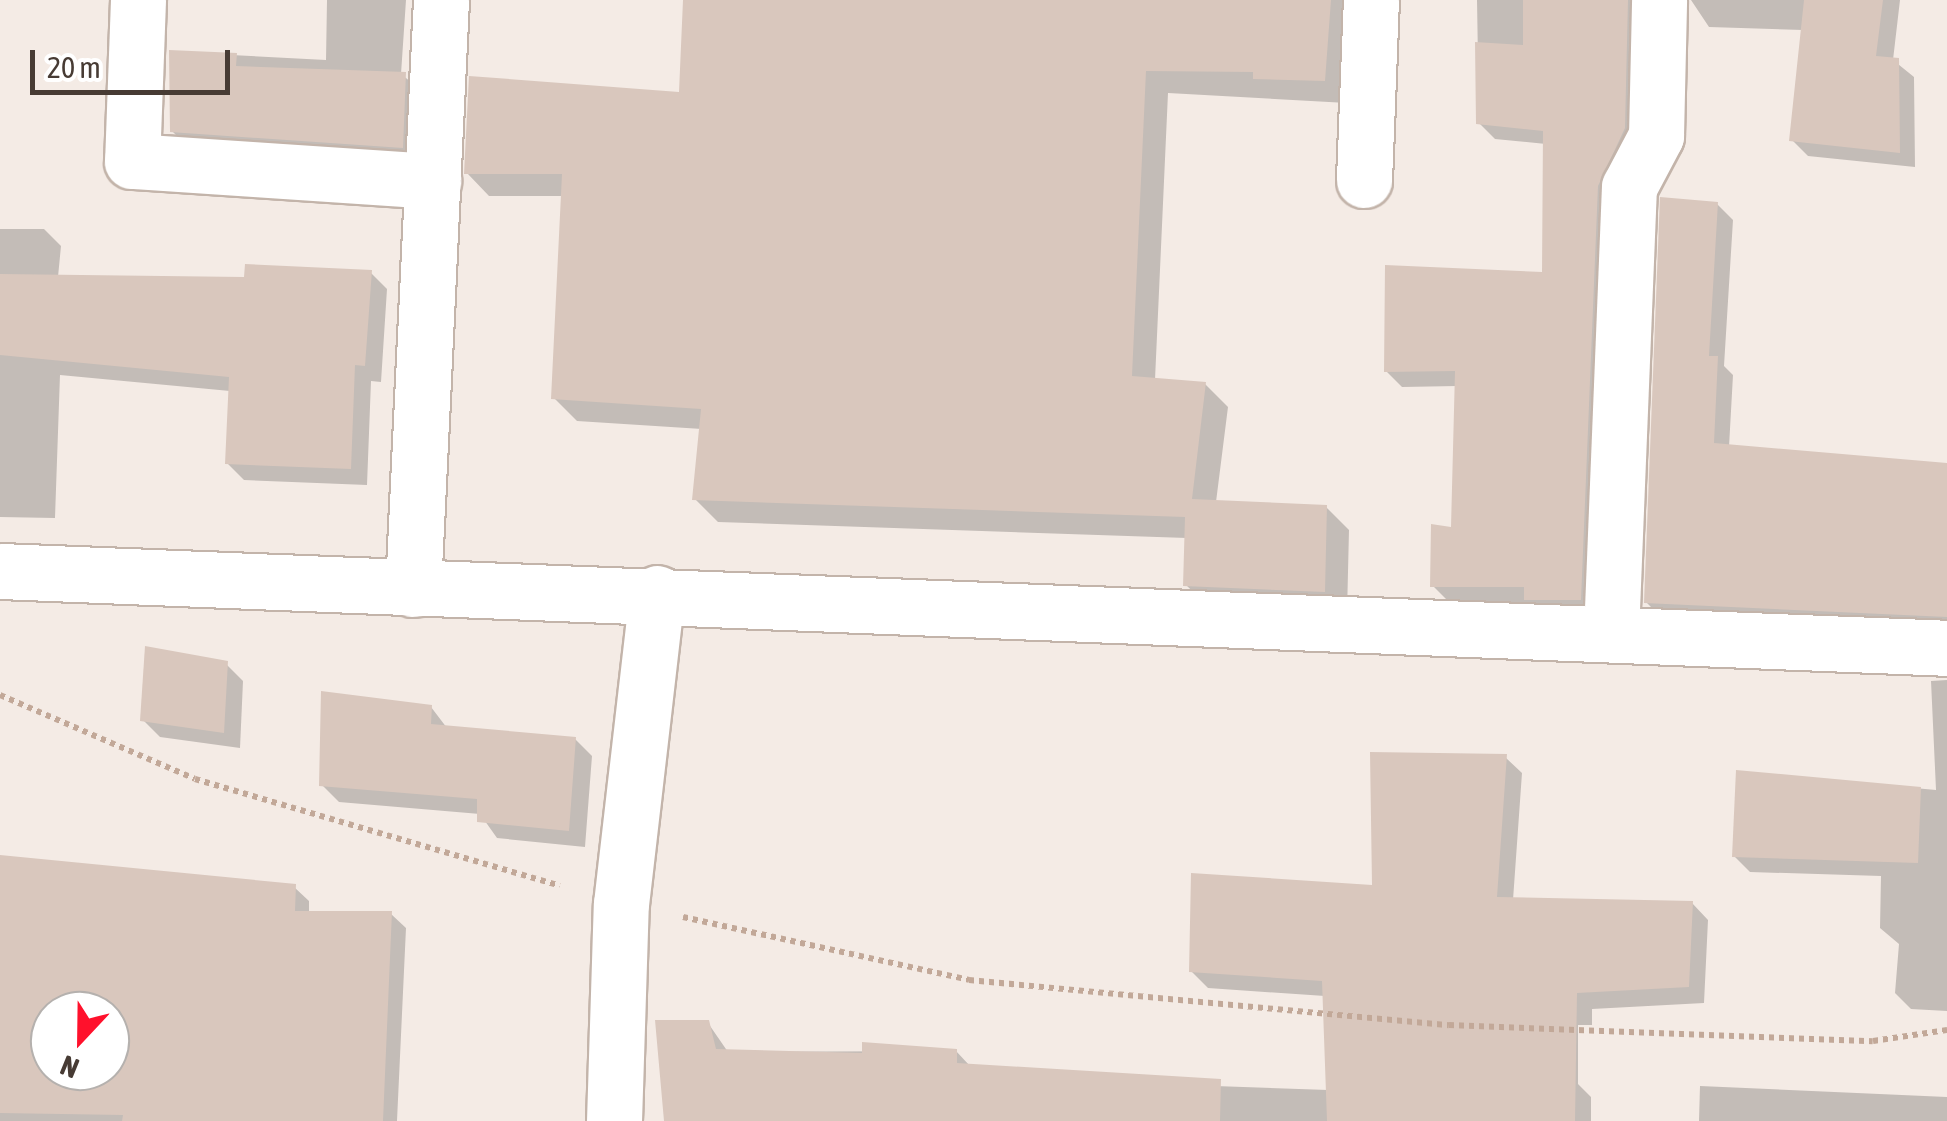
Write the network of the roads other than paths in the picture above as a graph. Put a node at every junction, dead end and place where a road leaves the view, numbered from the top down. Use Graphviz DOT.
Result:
graph roads {
  1 [pos="138,0"];
  2 [pos="441,0"];
  3 [pos="1371,0"];
  4 [pos="1659,0"];
  5 [pos="1364,180"];
  6 [pos="432,181"];
  7 [pos="0,571"];
  8 [pos="413,589"];
  9 [pos="658,594"];
  10 [pos="1612,634"];
  11 [pos="1947,648"];
  12 [pos="614,1121"];
  1 -- 6 [label="street"];
  2 -- 6 [label="street"];
  3 -- 5 [label="street"];
  4 -- 10 [label="street"];
  6 -- 8 [label="street"];
  7 -- 8 [label="street"];
  8 -- 9 [label="street"];
  9 -- 10 [label="street"];
  9 -- 12 [label="street"];
  10 -- 11 [label="street"];
}
